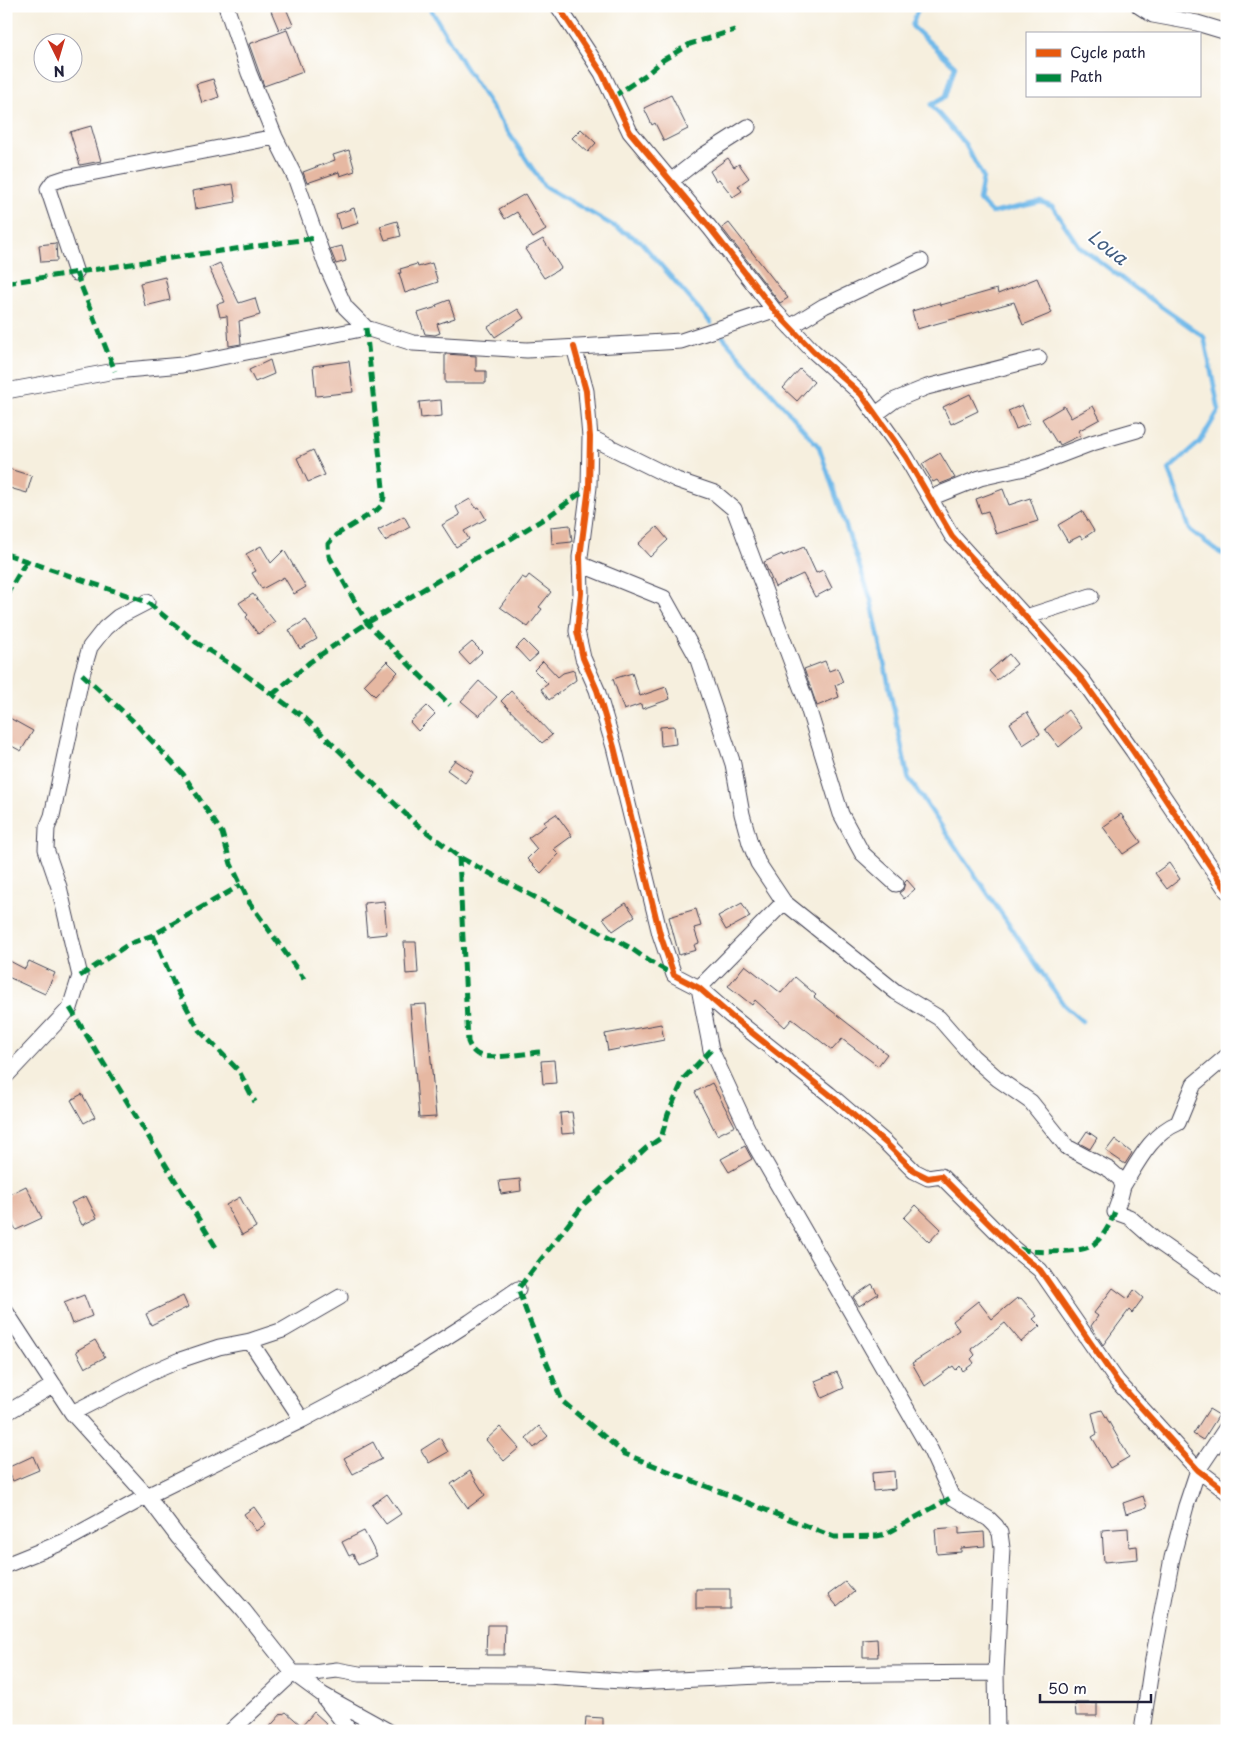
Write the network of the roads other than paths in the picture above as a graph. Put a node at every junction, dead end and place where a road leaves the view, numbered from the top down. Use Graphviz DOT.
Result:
graph roads {
  1 [pos="226,6"];
  2 [pos="558,6"];
  3 [pos="1139,6"];
  4 [pos="1227,32"];
  5 [pos="748,127"];
  6 [pos="275,137"];
  7 [pos="671,181"];
  8 [pos="921,260"];
  9 [pos="76,273"];
  10 [pos="774,310"];
  11 [pos="790,327"];
  12 [pos="366,328"];
  13 [pos="574,347"];
  14 [pos="1039,358"];
  15 [pos="6,391"];
  16 [pos="876,414"];
  17 [pos="1137,430"];
  18 [pos="590,437"];
  19 [pos="930,498"];
  20 [pos="580,564"];
  21 [pos="1091,596"];
  22 [pos="147,602"];
  23 [pos="1026,617"];
  24 [pos="896,884"];
  25 [pos="1227,891"];
  26 [pos="784,902"];
  27 [pos="699,988"];
  28 [pos="1227,1056"];
  29 [pos="6,1076"];
  30 [pos="1123,1186"];
  31 [pos="518,1288"];
  32 [pos="1227,1290"];
  33 [pos="340,1297"];
  34 [pos="6,1312"];
  35 [pos="250,1341"];
  36 [pos="54,1385"];
  37 [pos="6,1413"];
  38 [pos="72,1413"];
  39 [pos="302,1420"];
  40 [pos="1227,1427"];
  41 [pos="1198,1470"];
  42 [pos="1227,1492"];
  43 [pos="147,1496"];
  44 [pos="6,1565"];
  45 [pos="293,1673"];
  46 [pos="996,1673"];
  47 [pos="323,1696"];
  48 [pos="231,1731"];
  49 [pos="350,1731"];
  50 [pos="388,1731"];
  51 [pos="997,1731"];
  52 [pos="1142,1731"];
  1 -- 6 [label="street"];
  2 -- 7 [label="street"];
  3 -- 4 [label="street"];
  5 -- 7 [label="street"];
  6 -- 9 [label="street"];
  6 -- 12 [label="street"];
  7 -- 10 [label="street"];
  8 -- 11 [label="street"];
  10 -- 11 [label="street"];
  10 -- 13 [label="street"];
  11 -- 16 [label="street"];
  12 -- 13 [label="street"];
  12 -- 15 [label="street"];
  13 -- 18 [label="street"];
  14 -- 16 [label="street"];
  16 -- 19 [label="street"];
  17 -- 19 [label="street"];
  18 -- 20 [label="street"];
  18 -- 24 [label="street"];
  19 -- 23 [label="street"];
  20 -- 26 [label="street"];
  20 -- 27 [label="street"];
  21 -- 23 [label="street"];
  22 -- 29 [label="street"];
  23 -- 25 [label="street"];
  26 -- 27 [label="street"];
  26 -- 30 [label="street"];
  27 -- 41 [label="street"];
  27 -- 46 [label="street"];
  28 -- 30 [label="street"];
  30 -- 32 [label="street"];
  31 -- 39 [label="street"];
  33 -- 35 [label="street"];
  34 -- 36 [label="street"];
  35 -- 38 [label="street"];
  35 -- 39 [label="street"];
  36 -- 37 [label="street"];
  36 -- 38 [label="street"];
  38 -- 43 [label="street"];
  39 -- 43 [label="street"];
  40 -- 41 [label="street"];
  41 -- 42 [label="street"];
  41 -- 52 [label="street"];
  43 -- 44 [label="street"];
  43 -- 45 [label="street"];
  45 -- 46 [label="street"];
  45 -- 47 [label="street"];
  45 -- 48 [label="street"];
  46 -- 51 [label="street"];
  47 -- 49 [label="street"];
  47 -- 50 [label="street"];
}
